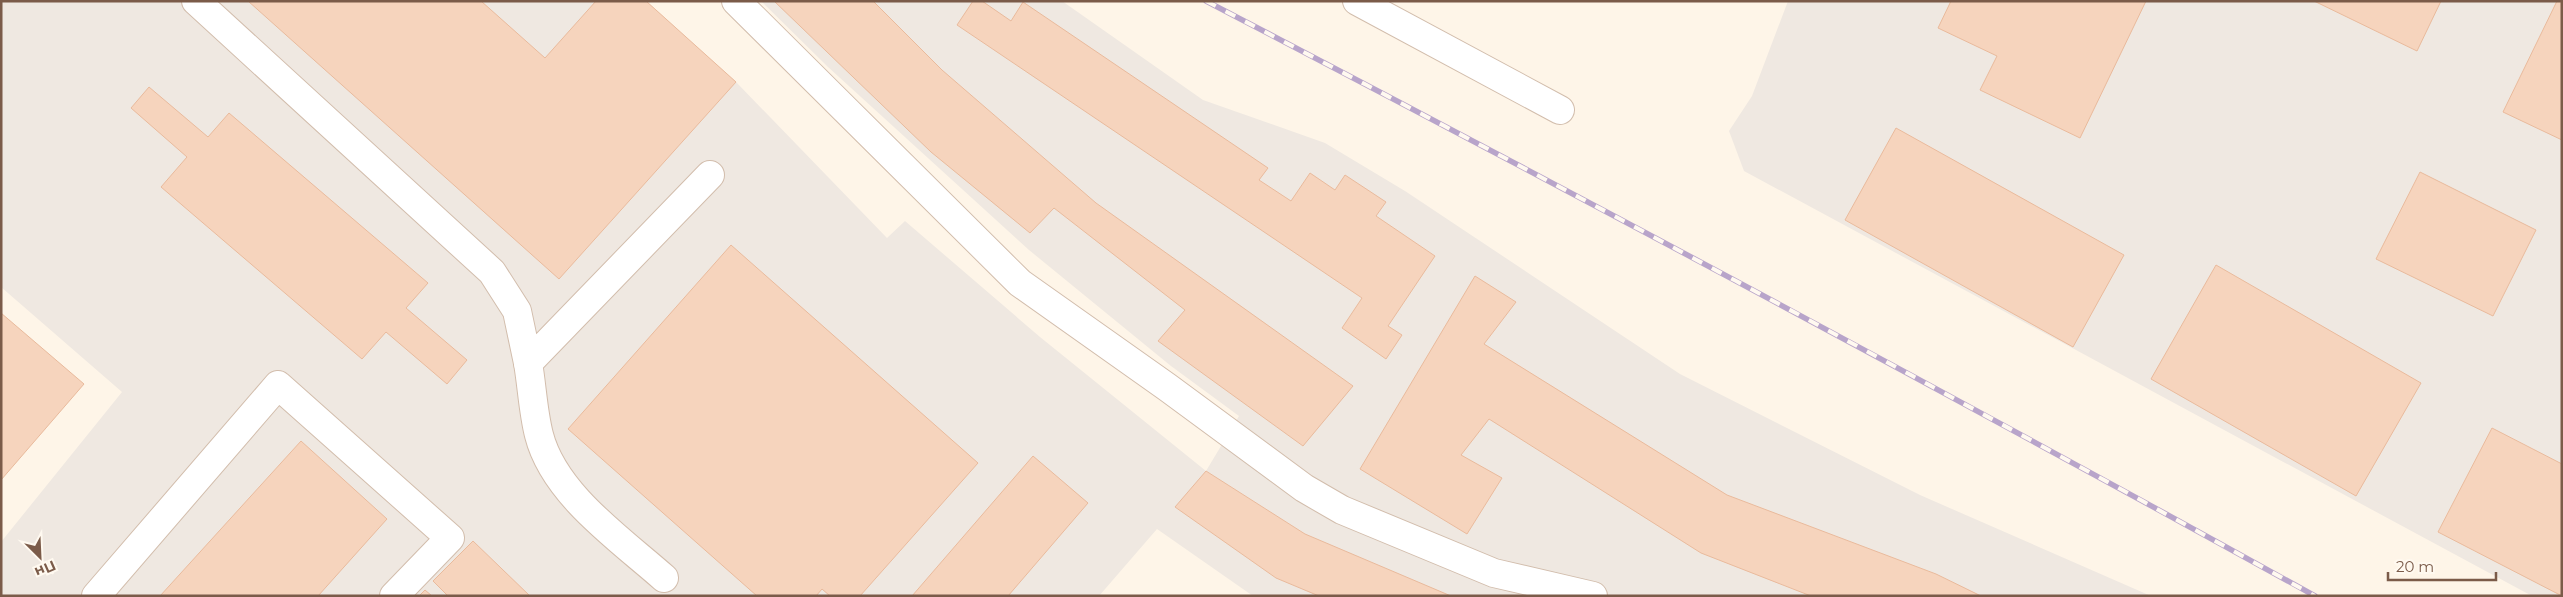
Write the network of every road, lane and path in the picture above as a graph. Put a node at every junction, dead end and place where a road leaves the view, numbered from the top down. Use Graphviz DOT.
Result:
graph roads {
  1 [pos="196,1"];
  2 [pos="736,1"];
  3 [pos="1356,1"];
  4 [pos="1560,110"];
  5 [pos="710,175"];
  6 [pos="528,363"];
  7 [pos="664,578"];
  8 [pos="96,596"];
  9 [pos="394,596"];
  10 [pos="1593,596"];
  1 -- 6 [label="lane"];
  2 -- 10 [label="lane"];
  3 -- 4 [label="lane"];
  5 -- 6 [label="lane"];
  6 -- 7 [label="lane"];
  8 -- 9 [label="lane"];
}
